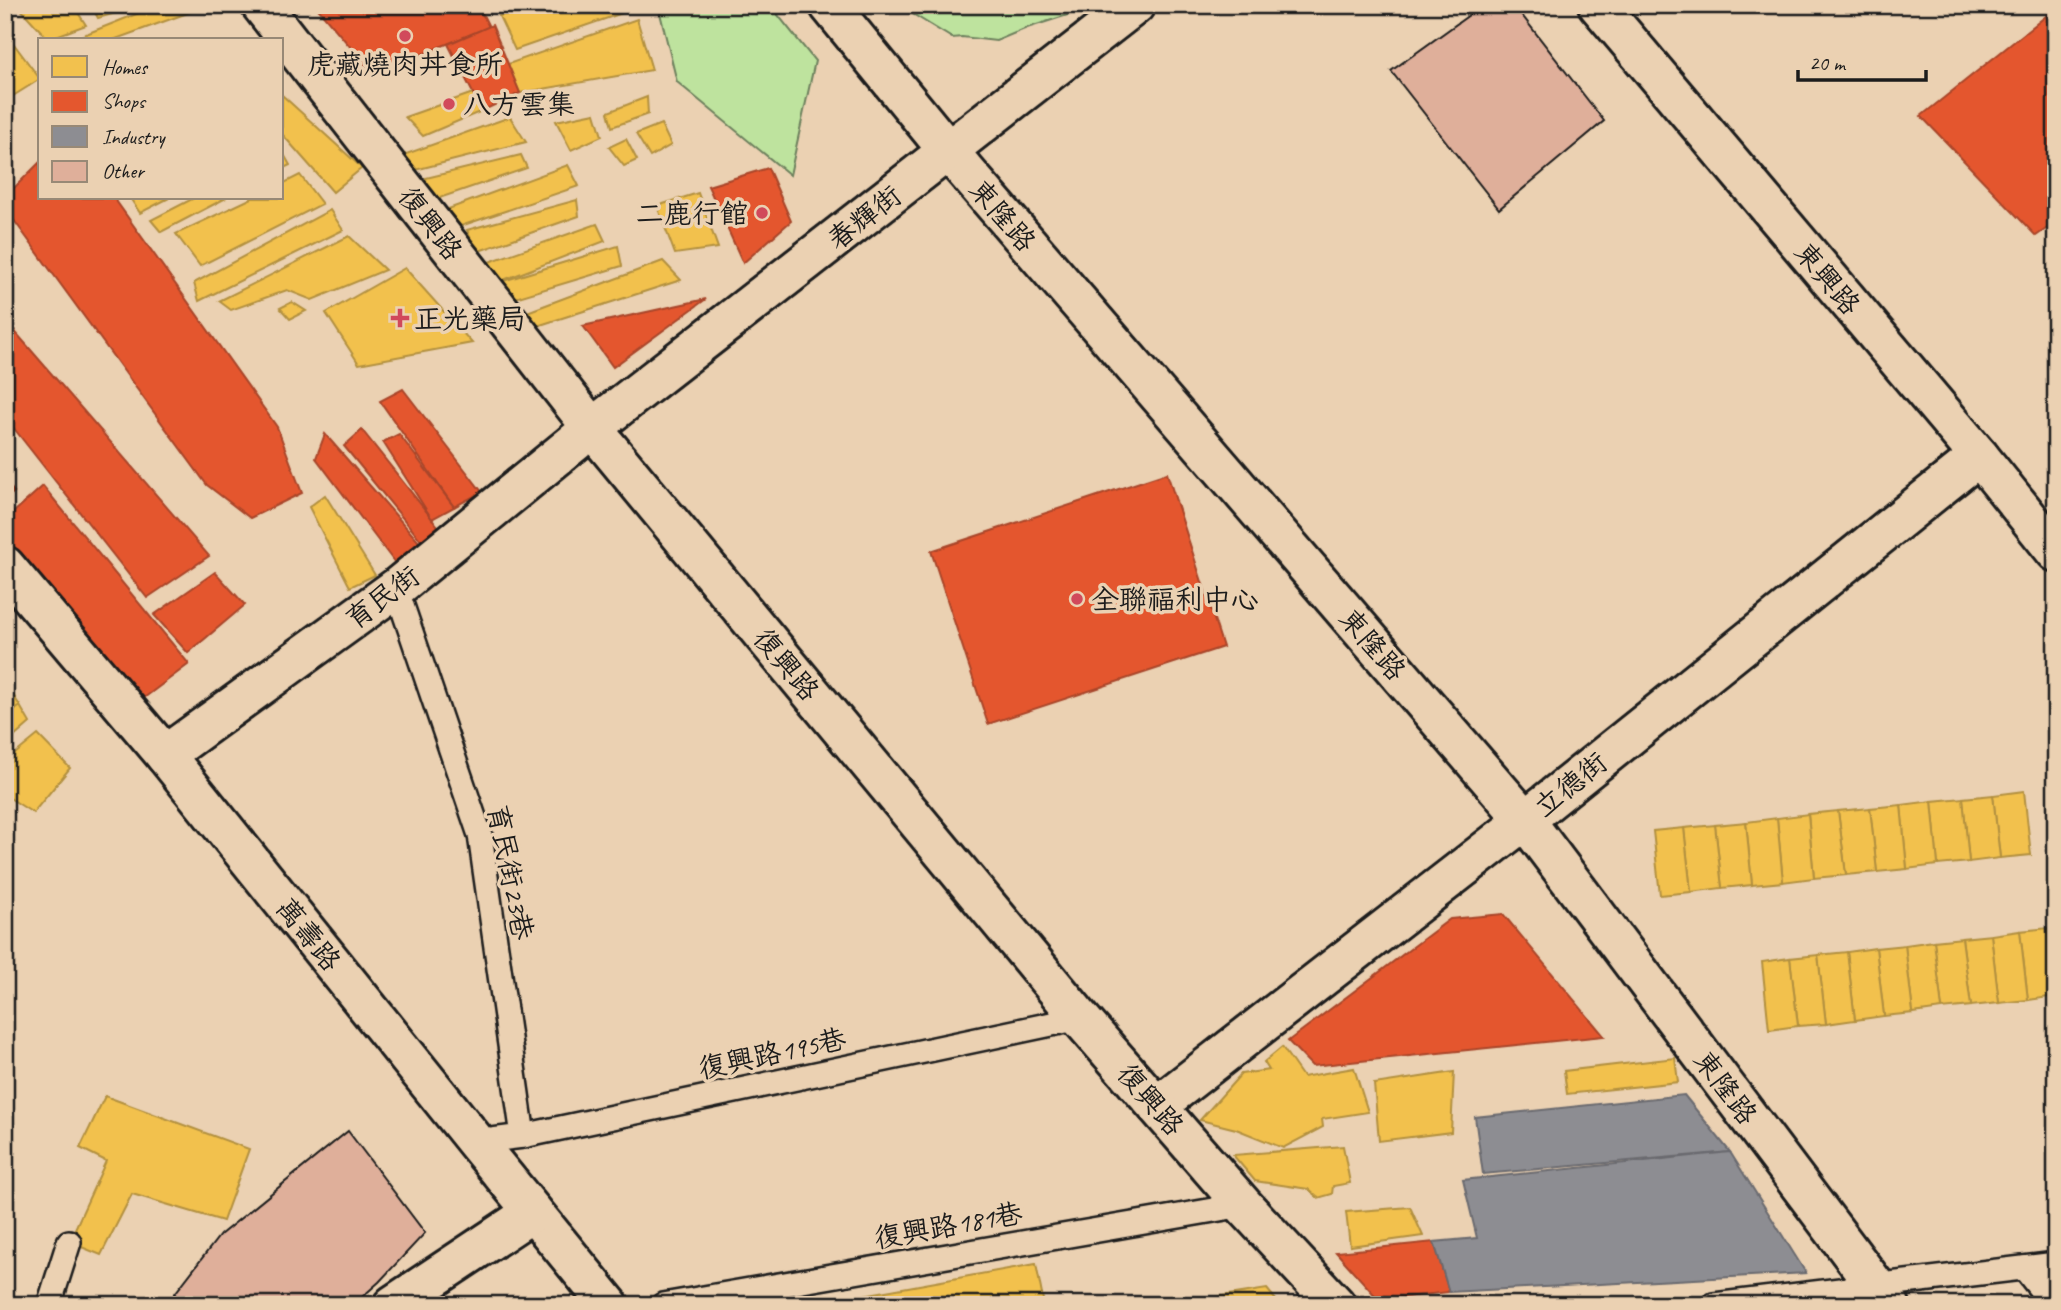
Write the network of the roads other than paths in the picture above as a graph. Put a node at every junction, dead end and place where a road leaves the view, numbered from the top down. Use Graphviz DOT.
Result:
graph roads {
  1 [pos="261,5"];
  2 [pos="829,5"];
  3 [pos="1135,5"];
  4 [pos="1598,5"];
  5 [pos="949,152"];
  6 [pos="592,428"];
  7 [pos="1979,456"];
  8 [pos="2056,552"];
  9 [pos="5,566"];
  10 [pos="396,588"];
  11 [pos="165,755"];
  12 [pos="1525,820"];
  13 [pos="1080,1018"];
  14 [pos="1157,1106"];
  15 [pos="523,1136"];
  16 [pos="475,1142"];
  17 [pos="1243,1205"];
  18 [pos="533,1212"];
  19 [pos="69,1242"];
  20 [pos="2056,1264"];
  21 [pos="2024,1268"];
  22 [pos="1883,1296"];
  23 [pos="48,1305"];
  24 [pos="393,1305"];
  25 [pos="609,1305"];
  26 [pos="663,1305"];
  27 [pos="1336,1305"];
  28 [pos="1714,1305"];
  29 [pos="2053,1305"];
  1 -- 6 [label="street, 復興路"];
  2 -- 5 [label="street, 東隆路"];
  3 -- 5 [label="street, 春輝街"];
  4 -- 7 [label="street, 東興路"];
  5 -- 6 [label="street, 春輝街"];
  5 -- 12 [label="street, 東隆路"];
  6 -- 10 [label="street, 育民街"];
  6 -- 13 [label="street, 復興路"];
  7 -- 8 [label="street, 東興路"];
  7 -- 12 [label="street, 立德街"];
  9 -- 11 [label="street, 萬壽路"];
  10 -- 11 [label="street, 育民街"];
  10 -- 15 [label="lane, 育民街23巷"];
  11 -- 16 [label="street, 萬壽路"];
  12 -- 14 [label="street, 立德街"];
  12 -- 22 [label="street, 東隆路"];
  13 -- 14 [label="street, 復興路"];
  13 -- 15 [label="lane, 復興路195巷"];
  14 -- 17 [label="street, 復興路"];
  15 -- 16 [label="lane, 復興路195巷"];
  16 -- 18 [label="street, 萬壽路"];
  17 -- 26 [label="lane, 復興路181巷"];
  17 -- 27 [label="street, 復興路"];
  18 -- 24 [label="street"];
  18 -- 25 [label="street, 萬壽路"];
  19 -- 23 [label="lane"];
  20 -- 21 [label="lane"];
  21 -- 22 [label="lane"];
  21 -- 29 [label="lane"];
  22 -- 28 [label="lane"];
}
